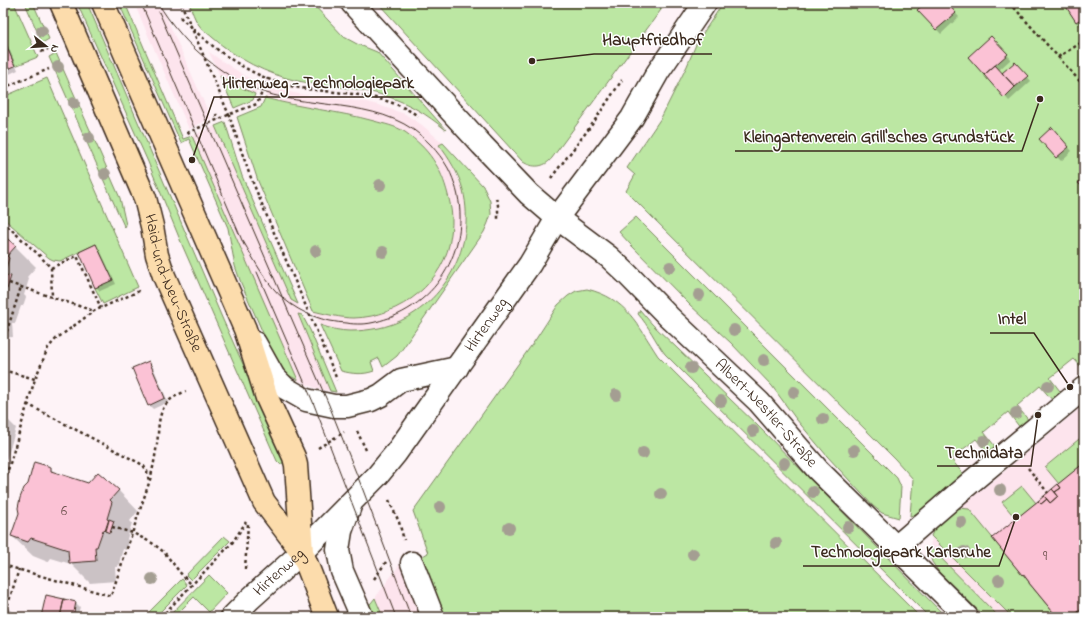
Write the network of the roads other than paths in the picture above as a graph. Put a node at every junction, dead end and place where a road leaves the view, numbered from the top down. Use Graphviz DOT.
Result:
graph roads {
  1 [pos="61,3"];
  2 [pos="103,3"];
  3 [pos="352,3"];
  4 [pos="705,3"];
  5 [pos="557,218"];
  6 [pos="245,329"];
  7 [pos="457,368"];
  8 [pos="1084,388"];
  9 [pos="352,501"];
  10 [pos="896,547"];
  11 [pos="302,552"];
  12 [pos="412,563"];
  13 [pos="232,617"];
  14 [pos="327,617"];
  15 [pos="362,617"];
  16 [pos="433,617"];
  17 [pos="967,617"];
  1 -- 11 [label="main road, Haid-und-Neu-Straße"];
  2 -- 6 [label="main road, Haid-und-Neu-Straße"];
  3 -- 5 [label="street, Albert-Nestler-Straße"];
  4 -- 5 [label="street, Hirtenweg"];
  5 -- 7 [label="street, Hirtenweg"];
  5 -- 10 [label="street, Albert-Nestler-Straße"];
  6 -- 7 [label="street"];
  6 -- 11 [label="main road, Haid-und-Neu-Straße"];
  7 -- 9 [label="street, Hirtenweg"];
  8 -- 10 [label="street"];
  9 -- 11 [label="street, Hirtenweg"];
  9 -- 15 [label="street"];
  10 -- 17 [label="street, Albert-Nestler-Straße"];
  11 -- 13 [label="street, Hirtenweg"];
  11 -- 14 [label="main road, Haid-und-Neu-Straße"];
  12 -- 16 [label="street"];
}
